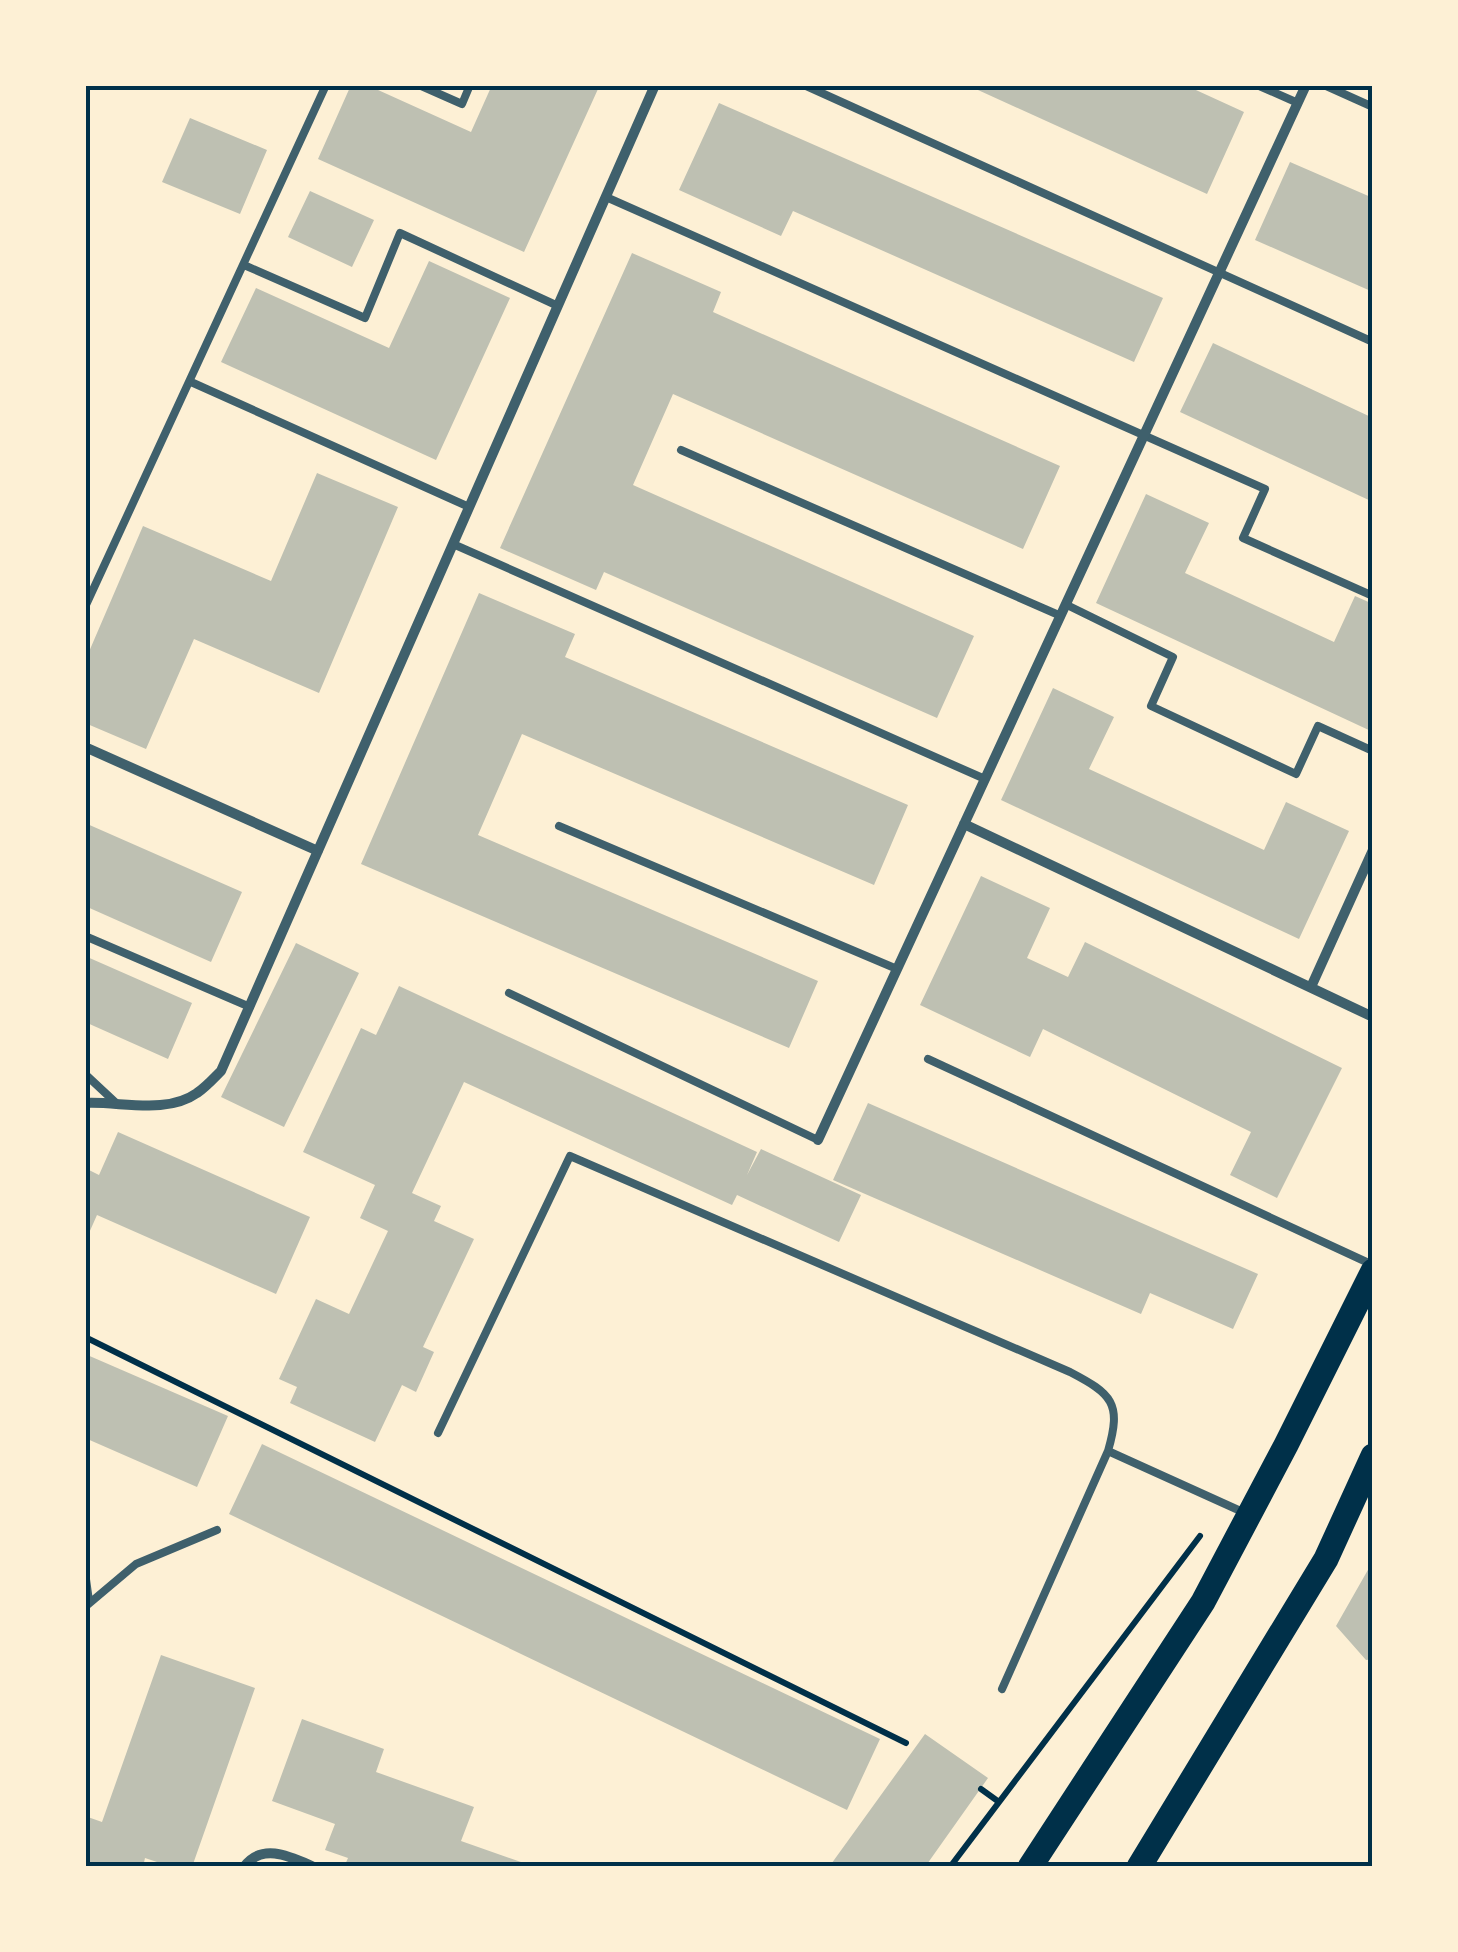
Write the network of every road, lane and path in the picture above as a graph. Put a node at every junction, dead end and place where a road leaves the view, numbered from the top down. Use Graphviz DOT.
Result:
graph roads {
  1 [pos="326,85"];
  2 [pos="419,85"];
  3 [pos="470,85"];
  4 [pos="655,85"];
  5 [pos="804,85"];
  6 [pos="1257,85"];
  7 [pos="1306,85"];
  8 [pos="1324,85"];
  9 [pos="1298,102"];
  10 [pos="1373,106"];
  11 [pos="606,197"];
  12 [pos="244,264"];
  13 [pos="1219,272"];
  14 [pos="558,306"];
  15 [pos="1373,342"];
  16 [pos="190,382"];
  17 [pos="1144,435"];
  18 [pos="681,450"];
  19 [pos="470,507"];
  20 [pos="453,544"];
  21 [pos="1373,596"];
  22 [pos="1067,605"];
  23 [pos="85,607"];
  24 [pos="1060,616"];
  25 [pos="85,747"];
  26 [pos="1373,752"];
  27 [pos="985,779"];
  28 [pos="964,824"];
  29 [pos="558,826"];
  30 [pos="1373,850"];
  31 [pos="318,851"];
  32 [pos="85,936"];
  33 [pos="897,968"];
  34 [pos="1311,987"];
  35 [pos="509,993"];
  36 [pos="250,1007"];
  37 [pos="1373,1017"];
  38 [pos="928,1058"];
  39 [pos="85,1074"];
  40 [pos="115,1102"];
  41 [pos="85,1103"];
  42 [pos="818,1140"];
  43 [pos="1373,1268"];
  44 [pos="85,1337"];
  45 [pos="438,1433"];
  46 [pos="1108,1451"];
  47 [pos="1373,1456"];
  48 [pos="1225,1504"];
  49 [pos="1249,1515"];
  50 [pos="217,1530"];
  51 [pos="85,1572"];
  52 [pos="87,1604"];
  53 [pos="1002,1689"];
  54 [pos="906,1743"];
  55 [pos="980,1789"];
  56 [pos="999,1802"];
  57 [pos="244,1867"];
  58 [pos="314,1867"];
  59 [pos="950,1867"];
  60 [pos="1030,1867"];
  61 [pos="1139,1867"];
  1 -- 12 [label="lane"];
  2 -- 3 [label="lane"];
  4 -- 11 [label="street"];
  5 -- 13 [label="lane"];
  6 -- 9 [label="lane"];
  7 -- 9 [label="street"];
  8 -- 10 [label="lane"];
  9 -- 13 [label="street"];
  11 -- 14 [label="street"];
  11 -- 17 [label="lane"];
  12 -- 14 [label="lane"];
  12 -- 16 [label="lane"];
  13 -- 15 [label="lane"];
  13 -- 17 [label="street"];
  14 -- 19 [label="street"];
  16 -- 19 [label="lane"];
  16 -- 23 [label="lane"];
  17 -- 21 [label="lane"];
  17 -- 22 [label="street"];
  18 -- 24 [label="lane"];
  19 -- 20 [label="street"];
  20 -- 27 [label="lane"];
  20 -- 31 [label="street"];
  22 -- 24 [label="street"];
  22 -- 26 [label="lane"];
  24 -- 27 [label="street"];
  25 -- 31 [label="street"];
  27 -- 28 [label="street"];
  28 -- 33 [label="street"];
  28 -- 34 [label="street"];
  29 -- 33 [label="lane"];
  30 -- 34 [label="street"];
  31 -- 36 [label="street"];
  32 -- 36 [label="lane"];
  33 -- 42 [label="street"];
  34 -- 37 [label="street"];
  35 -- 42 [label="lane"];
  36 -- 40 [label="street"];
  38 -- 43 [label="lane"];
  39 -- 40 [label="lane"];
  40 -- 41 [label="street"];
  43 -- 49 [label="main road"];
  44 -- 54 [label="path"];
  45 -- 46 [label="lane"];
  46 -- 48 [label="lane"];
  46 -- 53 [label="lane"];
  47 -- 61 [label="main road"];
  48 -- 49 [label="lane"];
  48 -- 56 [label="path"];
  49 -- 60 [label="main road"];
  50 -- 52 [label="lane"];
  51 -- 52 [label="lane"];
  55 -- 56 [label="path"];
  56 -- 59 [label="path"];
  57 -- 58 [label="street"];
}
